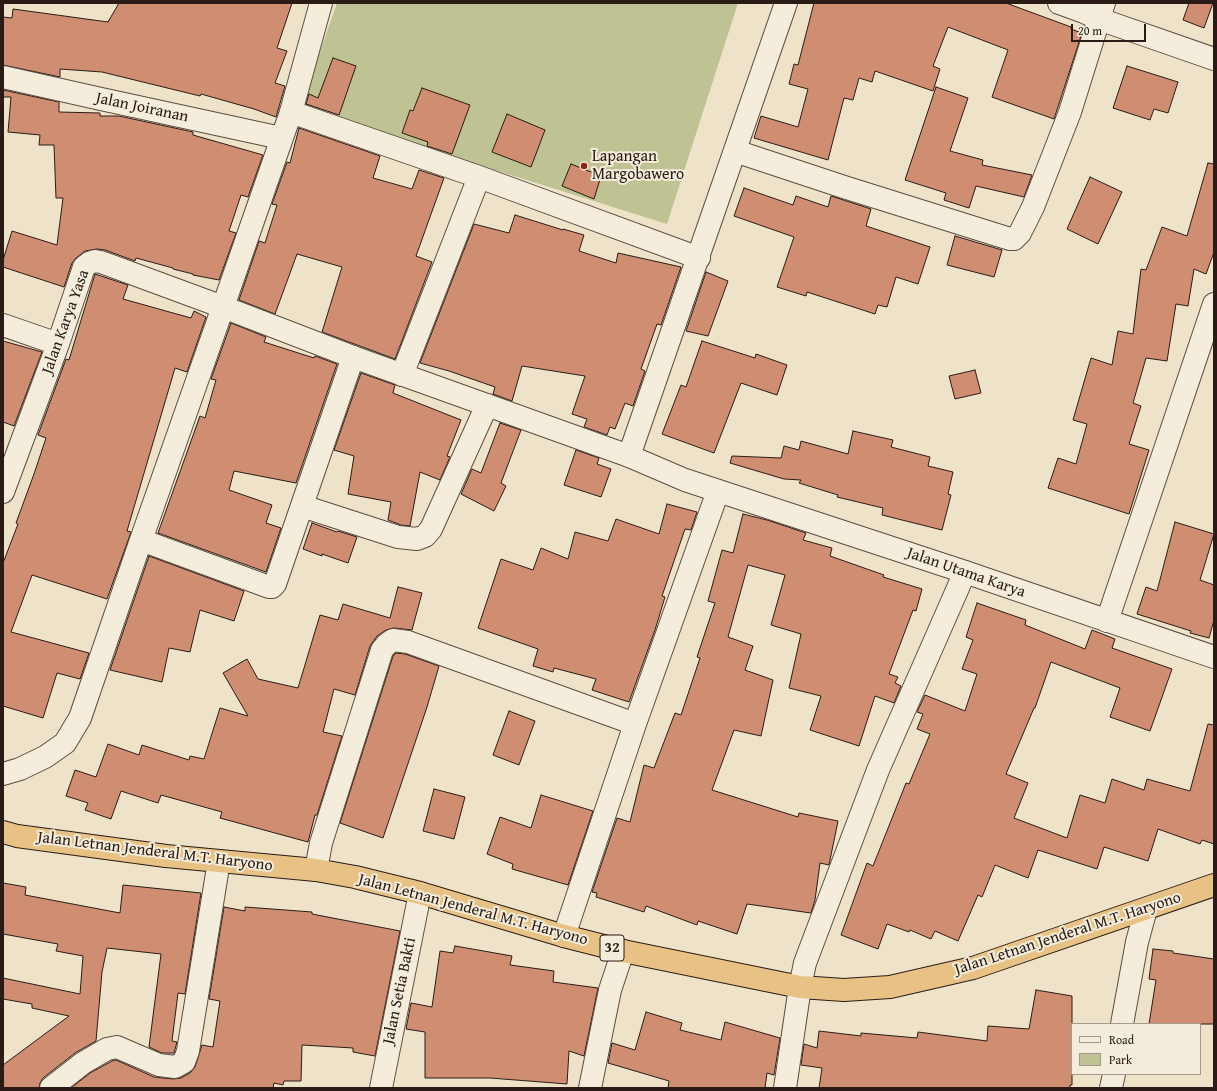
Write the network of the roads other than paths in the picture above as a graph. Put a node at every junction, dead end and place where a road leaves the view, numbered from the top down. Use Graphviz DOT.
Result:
graph roads {
  1 [pos="321,3"];
  2 [pos="786,3"];
  3 [pos="1059,3"];
  4 [pos="1102,11"];
  5 [pos="1214,59"];
  6 [pos="3,77"];
  7 [pos="291,112"];
  8 [pos="281,138"];
  9 [pos="735,151"];
  10 [pos="479,177"];
  11 [pos="699,258"];
  12 [pos="1214,304"];
  13 [pos="223,307"];
  14 [pos="3,325"];
  15 [pos="58,344"];
  16 [pos="353,357"];
  17 [pos="402,375"];
  18 [pos="487,405"];
  19 [pos="629,456"];
  20 [pos="718,491"];
  21 [pos="3,492"];
  22 [pos="302,506"];
  23 [pos="141,540"];
  24 [pos="965,572"];
  25 [pos="1107,621"];
  26 [pos="1214,657"];
  27 [pos="635,724"];
  28 [pos="3,774"];
  29 [pos="3,832"];
  30 [pos="219,861"];
  31 [pos="316,870"];
  32 [pos="1214,885"];
  33 [pos="420,893"];
  34 [pos="1146,909"];
  35 [pos="564,936"];
  36 [pos="623,951"];
  37 [pos="800,987"];
  38 [pos="1122,1023"];
  39 [pos="1114,1075"];
  40 [pos="51,1088"];
  41 [pos="381,1088"];
  42 [pos="590,1088"];
  43 [pos="785,1088"];
  44 [pos="1111,1088"];
  1 -- 7 [label="street"];
  2 -- 9 [label="street"];
  3 -- 4 [label="street"];
  4 -- 5 [label="street"];
  4 -- 9 [label="street"];
  6 -- 8 [label="street, Jalan Joiranan"];
  7 -- 8 [label="street"];
  7 -- 10 [label="street"];
  8 -- 13 [label="street"];
  9 -- 11 [label="street"];
  10 -- 11 [label="street"];
  10 -- 17 [label="street"];
  11 -- 19 [label="street"];
  12 -- 25 [label="street"];
  13 -- 15 [label="street, Jalan Karya Yasa"];
  13 -- 16 [label="street, Jalan Karya Yasa"];
  13 -- 23 [label="street"];
  14 -- 15 [label="street"];
  15 -- 21 [label="street, Jalan Karya Yasa"];
  16 -- 17 [label="street, Jalan Karya Yasa"];
  16 -- 22 [label="street"];
  17 -- 18 [label="street, Jalan Karya Yasa"];
  18 -- 19 [label="street, Jalan Utama Karya"];
  18 -- 22 [label="street"];
  19 -- 20 [label="street, Jalan Utama Karya"];
  20 -- 24 [label="street, Jalan Utama Karya"];
  20 -- 27 [label="street"];
  22 -- 23 [label="street"];
  23 -- 28 [label="street"];
  24 -- 25 [label="street, Jalan Utama Karya"];
  24 -- 37 [label="street"];
  25 -- 26 [label="street, Jalan Utama Karya"];
  27 -- 31 [label="street"];
  27 -- 35 [label="street"];
  29 -- 30 [label="highway, Jalan Letnan Jenderal M.T. Haryono / 32"];
  30 -- 31 [label="highway, Jalan Letnan Jenderal M.T. Haryono / 32"];
  30 -- 40 [label="street"];
  31 -- 33 [label="highway, Jalan Letnan Jenderal M.T. Haryono / 32"];
  32 -- 34 [label="highway, Jalan Letnan Jenderal M.T. Haryono / 32"];
  33 -- 35 [label="highway, Jalan Letnan Jenderal M.T. Haryono / 32"];
  33 -- 41 [label="street, Jalan Setia Bakti"];
  34 -- 37 [label="highway, Jalan Letnan Jenderal M.T. Haryono / 32"];
  34 -- 38 [label="street"];
  35 -- 36 [label="highway, Jalan Letnan Jenderal M.T. Haryono / 32"];
  36 -- 37 [label="highway, Jalan Letnan Jenderal M.T. Haryono / 32"];
  36 -- 42 [label="street"];
  37 -- 43 [label="street"];
  39 -- 44 [label="street"];
}
